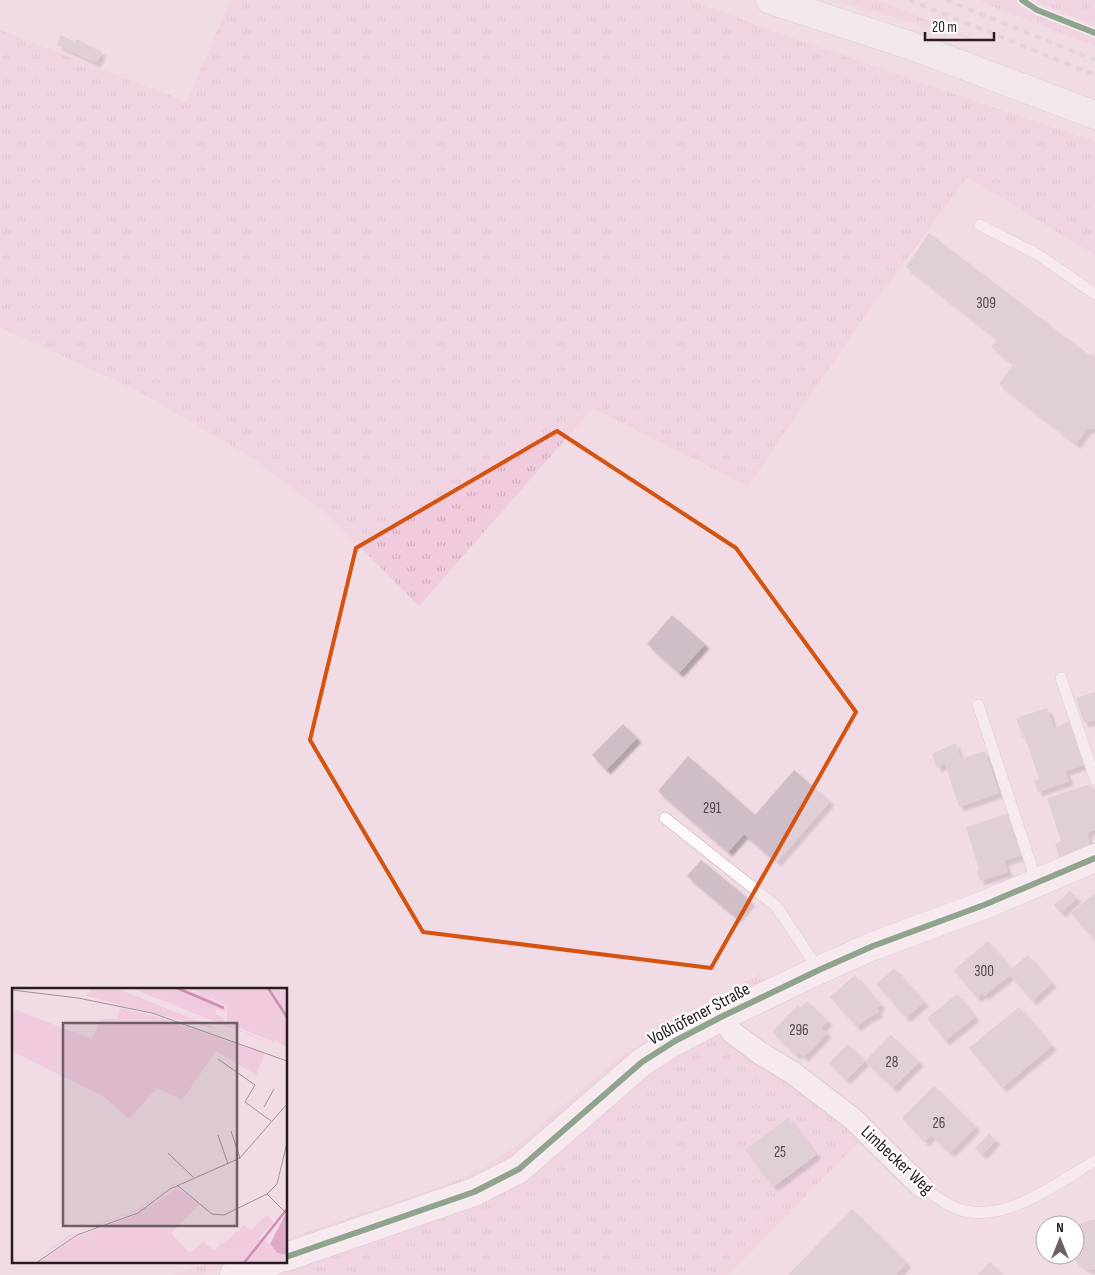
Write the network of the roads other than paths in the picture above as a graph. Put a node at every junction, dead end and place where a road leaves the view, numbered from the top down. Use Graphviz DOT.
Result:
graph roads {
  1 [pos="770,0"];
  2 [pos="1095,115"];
  3 [pos="980,225"];
  4 [pos="1095,294"];
  5 [pos="1061,678"];
  6 [pos="978,705"];
  7 [pos="1095,780"];
  8 [pos="665,818"];
  9 [pos="1095,858"];
  10 [pos="1037,883"];
  11 [pos="819,970"];
  12 [pos="722,1016"];
  13 [pos="1095,1160"];
  14 [pos="922,1187"];
  15 [pos="288,1256"];
  16 [pos="271,1262"];
  17 [pos="234,1275"];
  1 -- 2 [label="main road"];
  3 -- 4 [label="lane"];
  5 -- 7 [label="lane"];
  6 -- 10 [label="lane"];
  8 -- 11 [label="lane"];
  9 -- 10 [label="street, Voßhöfener Straße"];
  10 -- 11 [label="street, Voßhöfener Straße"];
  11 -- 12 [label="street, Voßhöfener Straße"];
  12 -- 14 [label="street, Limbecker Weg"];
  12 -- 15 [label="street, Voßhöfener Straße"];
  13 -- 14 [label="lane, Limbecker Weg"];
  16 -- 17 [label="street"];
}
